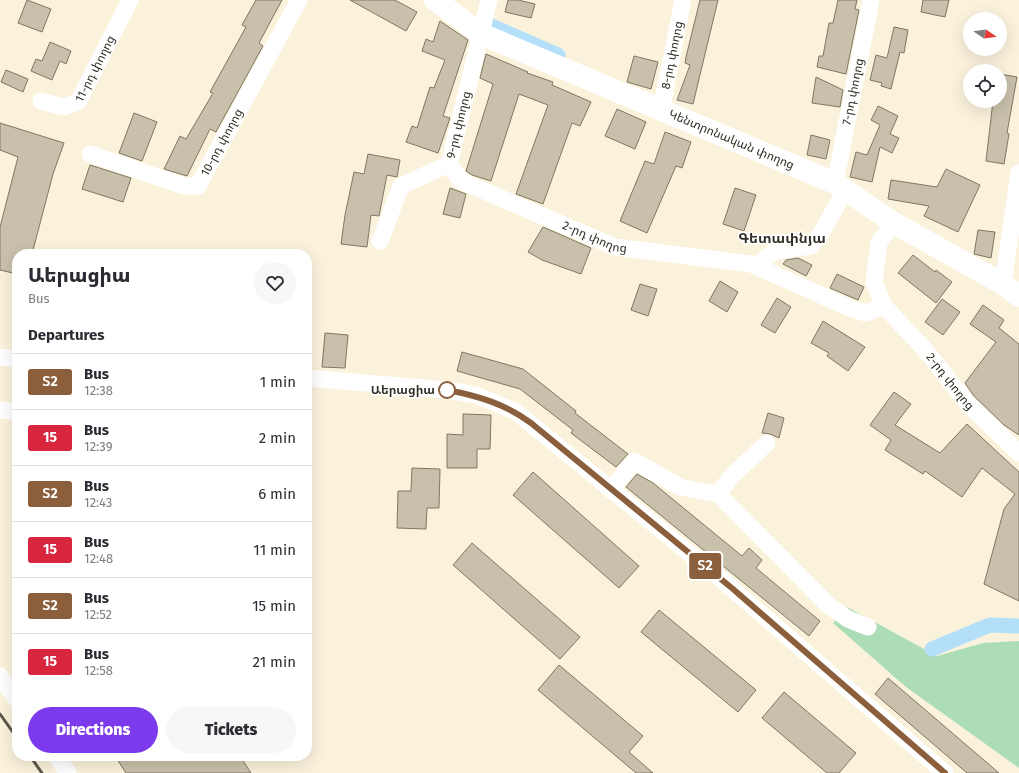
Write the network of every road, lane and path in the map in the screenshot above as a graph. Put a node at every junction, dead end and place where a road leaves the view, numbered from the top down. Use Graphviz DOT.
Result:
graph roads {
  1 [pos="130,0"];
  2 [pos="299,0"];
  3 [pos="435,0"];
  4 [pos="489,0"];
  5 [pos="682,0"];
  6 [pos="871,0"];
  7 [pos="481,34"];
  8 [pos="41,101"];
  9 [pos="661,111"];
  10 [pos="90,154"];
  11 [pos="449,164"];
  12 [pos="1019,174"];
  13 [pos="840,186"];
  14 [pos="894,223"];
  15 [pos="380,241"];
  16 [pos="756,266"];
  17 [pos="1011,290"];
  18 [pos="884,306"];
  19 [pos="0,357"];
  20 [pos="12,358"];
  21 [pos="312,378"];
  22 [pos="0,410"];
  23 [pos="12,411"];
  24 [pos="766,443"];
  25 [pos="1019,453"];
  26 [pos="611,490"];
  27 [pos="718,494"];
  28 [pos="868,627"];
  29 [pos="0,676"];
  30 [pos="12,693"];
  31 [pos="60,761"];
  32 [pos="68,773"];
  33 [pos="945,773"];
  1 -- 8 [label="street, 11-րդ փողոց"];
  2 -- 10 [label="street, 10-րդ փողոց"];
  3 -- 7 [label="main road, Կենտրոնական փողոց"];
  4 -- 7 [label="street, 9-րդ փողոց"];
  5 -- 9 [label="street, 8-րդ փողոց"];
  6 -- 13 [label="street, 7-րդ փողոց"];
  7 -- 9 [label="main road, Կենտրոնական փողոց"];
  7 -- 11 [label="street, 9-րդ փողոց"];
  9 -- 13 [label="main road, Կենտրոնական փողոց"];
  11 -- 15 [label="street, 9-րդ փողոց"];
  11 -- 16 [label="street, 2-րդ փողոց"];
  12 -- 17 [label="street"];
  13 -- 14 [label="main road, Կենտրոնական փողոց"];
  13 -- 16 [label="street"];
  14 -- 17 [label="main road, Կենտրոնական փողոց"];
  14 -- 18 [label="street, 2-րդ փողոց"];
  16 -- 18 [label="street, 2-րդ փողոց"];
  18 -- 25 [label="street, 2-րդ փողոց"];
  19 -- 20 [label="street"];
  21 -- 26 [label="street"];
  22 -- 23 [label="street"];
  24 -- 27 [label="street"];
  26 -- 27 [label="street"];
  26 -- 33 [label="street"];
  27 -- 28 [label="street"];
  29 -- 30 [label="street"];
  31 -- 32 [label="street"];
}
